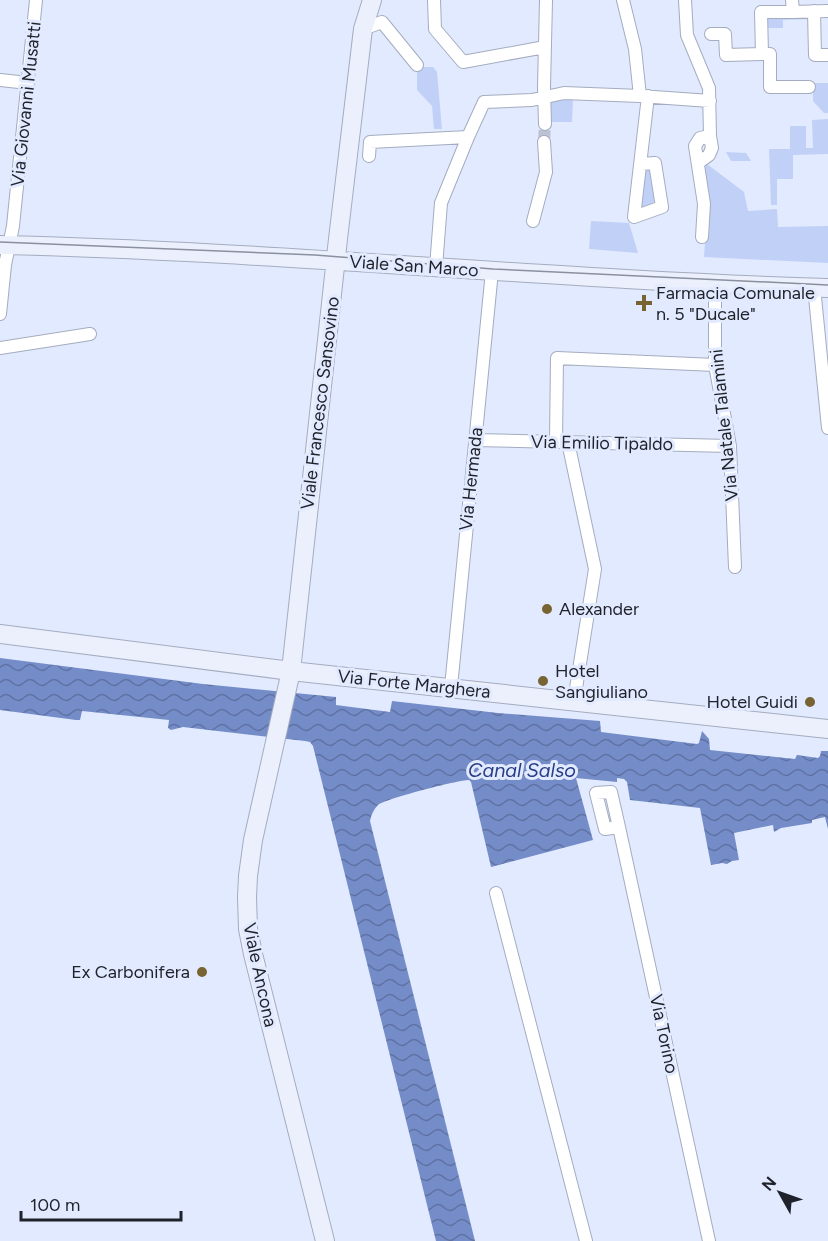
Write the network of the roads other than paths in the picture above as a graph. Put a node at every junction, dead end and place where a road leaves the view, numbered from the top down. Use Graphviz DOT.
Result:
graph roads {
  1 [pos="36,0"];
  2 [pos="362,0"];
  3 [pos="372,0"];
  4 [pos="434,0"];
  5 [pos="546,0"];
  6 [pos="623,0"];
  7 [pos="685,0"];
  8 [pos="793,6"];
  9 [pos="814,11"];
  10 [pos="828,11"];
  11 [pos="363,29"];
  12 [pos="711,34"];
  13 [pos="545,47"];
  14 [pos="762,54"];
  15 [pos="828,55"];
  16 [pos="417,64"];
  17 [pos="0,80"];
  18 [pos="28,83"];
  19 [pos="809,87"];
  20 [pos="644,96"];
  21 [pos="544,97"];
  22 [pos="710,101"];
  23 [pos="545,124"];
  24 [pos="468,137"];
  25 [pos="544,142"];
  26 [pos="369,156"];
  27 [pos="640,164"];
  28 [pos="533,220"];
  29 [pos="702,237"];
  30 [pos="5,245"];
  31 [pos="336,260"];
  32 [pos="436,267"];
  33 [pos="492,271"];
  34 [pos="715,283"];
  35 [pos="821,288"];
  36 [pos="0,314"];
  37 [pos="90,334"];
  38 [pos="0,348"];
  39 [pos="715,365"];
  40 [pos="828,428"];
  41 [pos="475,440"];
  42 [pos="562,442"];
  43 [pos="730,446"];
  44 [pos="735,567"];
  45 [pos="0,634"];
  46 [pos="290,677"];
  47 [pos="451,687"];
  48 [pos="574,701"];
  49 [pos="828,729"];
  50 [pos="619,827"];
  51 [pos="496,893"];
  52 [pos="325,1241"];
  53 [pos="586,1241"];
  54 [pos="710,1241"];
  1 -- 18 [label="street, Via Giovanni Musatti"];
  2 -- 11 [label="street, Viale Francesco Sansovino"];
  3 -- 11 [label="street, Viale Francesco Sansovino"];
  4 -- 13 [label="street"];
  5 -- 13 [label="street"];
  6 -- 20 [label="street"];
  7 -- 22 [label="street"];
  8 -- 9 [label="street"];
  8 -- 14 [label="street"];
  9 -- 10 [label="street"];
  9 -- 15 [label="street"];
  11 -- 16 [label="street"];
  11 -- 31 [label="street, Viale Francesco Sansovino"];
  12 -- 14 [label="street"];
  13 -- 21 [label="street"];
  14 -- 19 [label="street"];
  17 -- 18 [label="street"];
  18 -- 30 [label="street, Via Giovanni Musatti"];
  20 -- 21 [label="street"];
  20 -- 22 [label="street"];
  20 -- 27 [label="street"];
  21 -- 23 [label="street"];
  21 -- 24 [label="street"];
  22 -- 29 [label="street"];
  24 -- 26 [label="street"];
  24 -- 32 [label="street"];
  25 -- 28 [label="street"];
  30 -- 31 [label="street, Viale San Marco"];
  30 -- 36 [label="street, Via Giovanni Musatti"];
  31 -- 32 [label="street, Viale San Marco"];
  31 -- 46 [label="street, Viale Francesco Sansovino"];
  32 -- 33 [label="street, Viale San Marco"];
  33 -- 34 [label="street, Viale San Marco"];
  33 -- 41 [label="street, Via Hermada"];
  34 -- 35 [label="street, Viale San Marco"];
  34 -- 39 [label="street, Via Natale Talamini"];
  35 -- 40 [label="street"];
  37 -- 38 [label="street"];
  39 -- 42 [label="street"];
  39 -- 43 [label="street, Via Natale Talamini"];
  41 -- 42 [label="street, Via Emilio Tipaldo"];
  41 -- 47 [label="street, Via Hermada"];
  42 -- 43 [label="street, Via Emilio Tipaldo"];
  42 -- 48 [label="street"];
  43 -- 44 [label="street, Via Natale Talamini"];
  45 -- 46 [label="street, Via Forte Marghera"];
  46 -- 47 [label="street, Via Forte Marghera"];
  46 -- 52 [label="street, Viale Ancona"];
  47 -- 48 [label="street, Via Forte Marghera"];
  48 -- 49 [label="street, Via Forte Marghera"];
  50 -- 54 [label="street, Via Torino"];
  51 -- 53 [label="street"];
}
